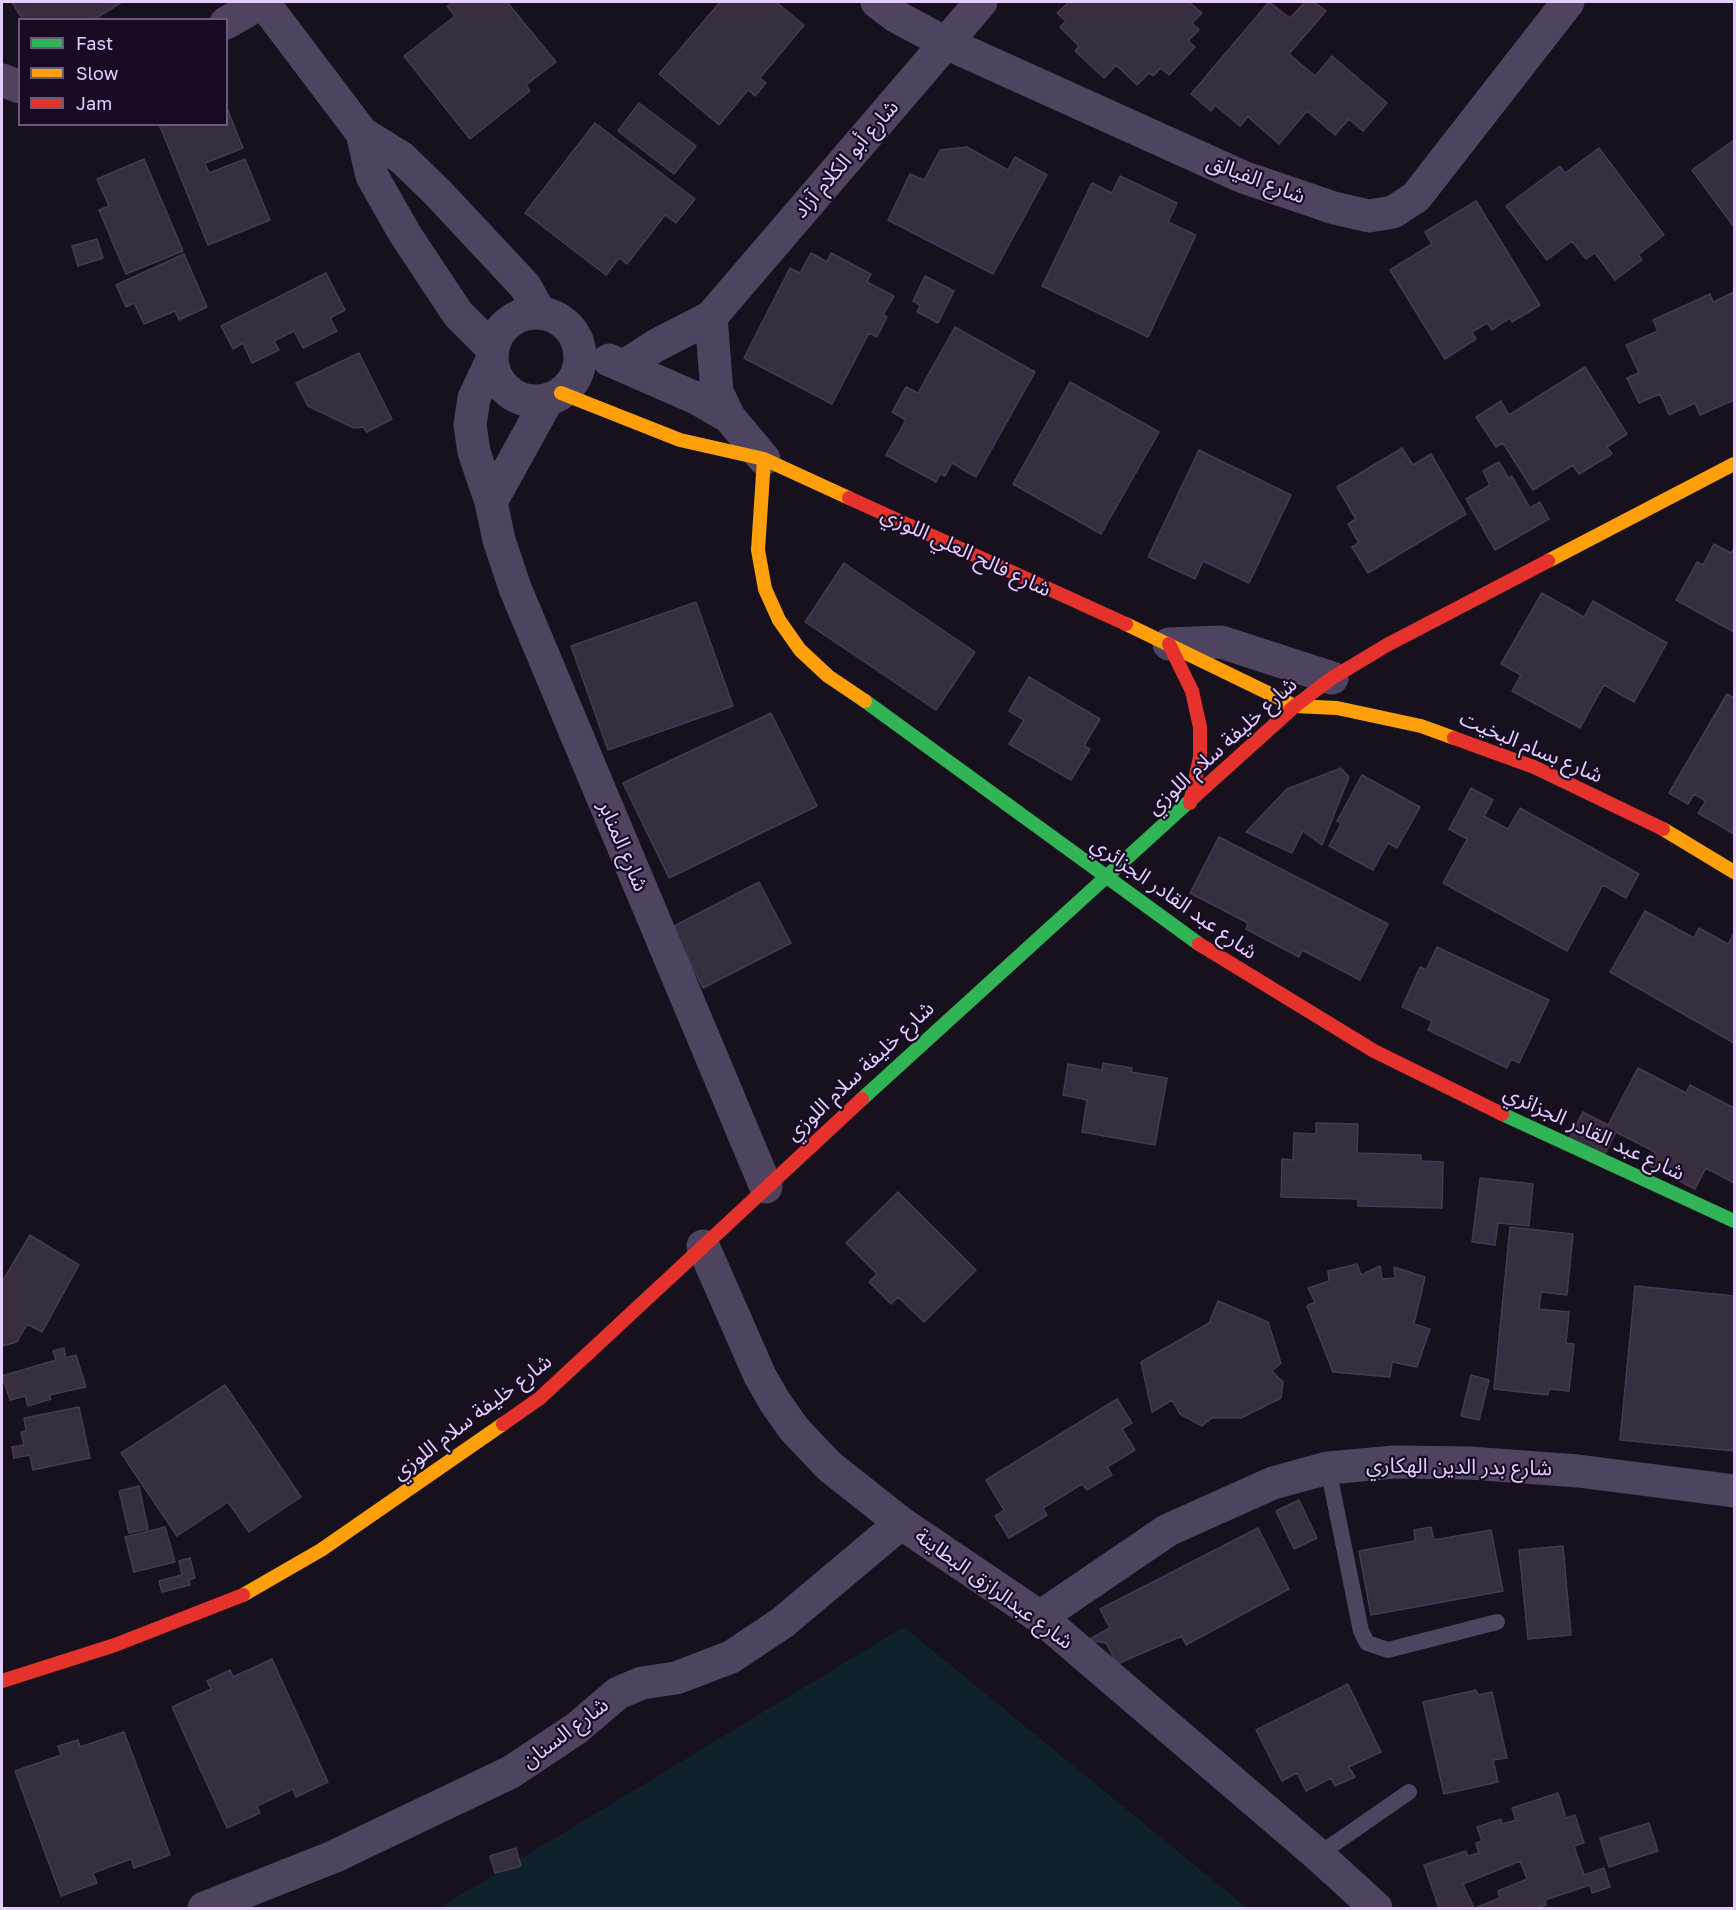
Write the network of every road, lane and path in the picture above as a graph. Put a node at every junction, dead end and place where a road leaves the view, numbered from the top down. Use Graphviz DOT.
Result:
graph roads {
  1 [pos="263,2"];
  2 [pos="877,2"];
  3 [pos="981,2"];
  4 [pos="1568,2"];
  5 [pos="228,22"];
  6 [pos="946,43"];
  7 [pos="2,80"];
  8 [pos="18,86"];
  9 [pos="362,133"];
  10 [pos="540,313"];
  11 [pos="711,317"];
  12 [pos="579,350"];
  13 [pos="492,355"];
  14 [pos="624,366"];
  15 [pos="554,396"];
  16 [pos="729,417"];
  17 [pos="764,459"];
  18 [pos="1734,464"];
  19 [pos="491,502"];
  20 [pos="1169,644"];
  21 [pos="1332,678"];
  22 [pos="1295,706"];
  23 [pos="1190,803"];
  24 [pos="1734,872"];
  25 [pos="1106,877"];
  26 [pos="766,1187"];
  27 [pos="1734,1221"];
  28 [pos="703,1246"];
  29 [pos="1328,1468"];
  30 [pos="1734,1491"];
  31 [pos="901,1523"];
  32 [pos="1040,1617"];
  33 [pos="1497,1622"];
  34 [pos="2,1681"];
  35 [pos="1409,1792"];
  36 [pos="1318,1855"];
  37 [pos="204,1908"];
  38 [pos="1376,1908"];
  1 -- 5 [label="street"];
  1 -- 9 [label="street"];
  2 -- 6 [label="street, شارع الفيالق"];
  3 -- 6 [label="street, شارع أبو الكلام آزاد"];
  4 -- 6 [label="street, شارع الفيالق"];
  6 -- 11 [label="street, شارع أبو الكلام آزاد"];
  7 -- 8 [label="street"];
  9 -- 10 [label="street"];
  9 -- 13 [label="street"];
  10 -- 12 [label="street"];
  10 -- 13 [label="street"];
  11 -- 14 [label="street, شارع أبو الكلام آزاد"];
  11 -- 16 [label="street"];
  12 -- 14 [label="street, شارع فالح العلي اللوزي"];
  12 -- 15 [label="street"];
  13 -- 15 [label="street"];
  13 -- 19 [label="street, شارع المنابر"];
  14 -- 16 [label="street, شارع فالح العلي اللوزي"];
  15 -- 17 [label="street, شارع فالح العلي اللوزي"];
  15 -- 19 [label="street"];
  16 -- 17 [label="street, شارع فالح العلي اللوزي"];
  17 -- 20 [label="street, شارع فالح العلي اللوزي"];
  17 -- 25 [label="street, شارع عبد القادر الجزائري"];
  18 -- 21 [label="street, شارع خليفة سلام اللوزي"];
  19 -- 26 [label="street, شارع المنابر"];
  20 -- 21 [label="street, شارع فالح العلي اللوزي"];
  20 -- 22 [label="street, شارع فالح العلي اللوزي"];
  20 -- 23 [label="street"];
  21 -- 22 [label="street, شارع خليفة سلام اللوزي"];
  22 -- 23 [label="street, شارع خليفة سلام اللوزي"];
  22 -- 24 [label="street, شارع بسام البخيت"];
  23 -- 25 [label="street, شارع خليفة سلام اللوزي"];
  25 -- 26 [label="street, شارع خليفة سلام اللوزي"];
  25 -- 27 [label="street, شارع عبد القادر الجزائري"];
  26 -- 28 [label="street, شارع خليفة سلام اللوزي"];
  28 -- 31 [label="street, شارع عبدالرازق البطاينة"];
  28 -- 34 [label="street, شارع خليفة سلام اللوزي"];
  29 -- 30 [label="street, شارع بدر الدين الهكاري"];
  29 -- 32 [label="street, شارع بدر الدين الهكاري"];
  29 -- 33 [label="lane"];
  31 -- 32 [label="street, شارع عبدالرازق البطاينة"];
  31 -- 37 [label="street, شارع السنان"];
  32 -- 36 [label="street, شارع عبدالرازق البطاينة"];
  35 -- 36 [label="lane"];
  36 -- 38 [label="street, شارع عبدالرازق البطاينة"];
}
